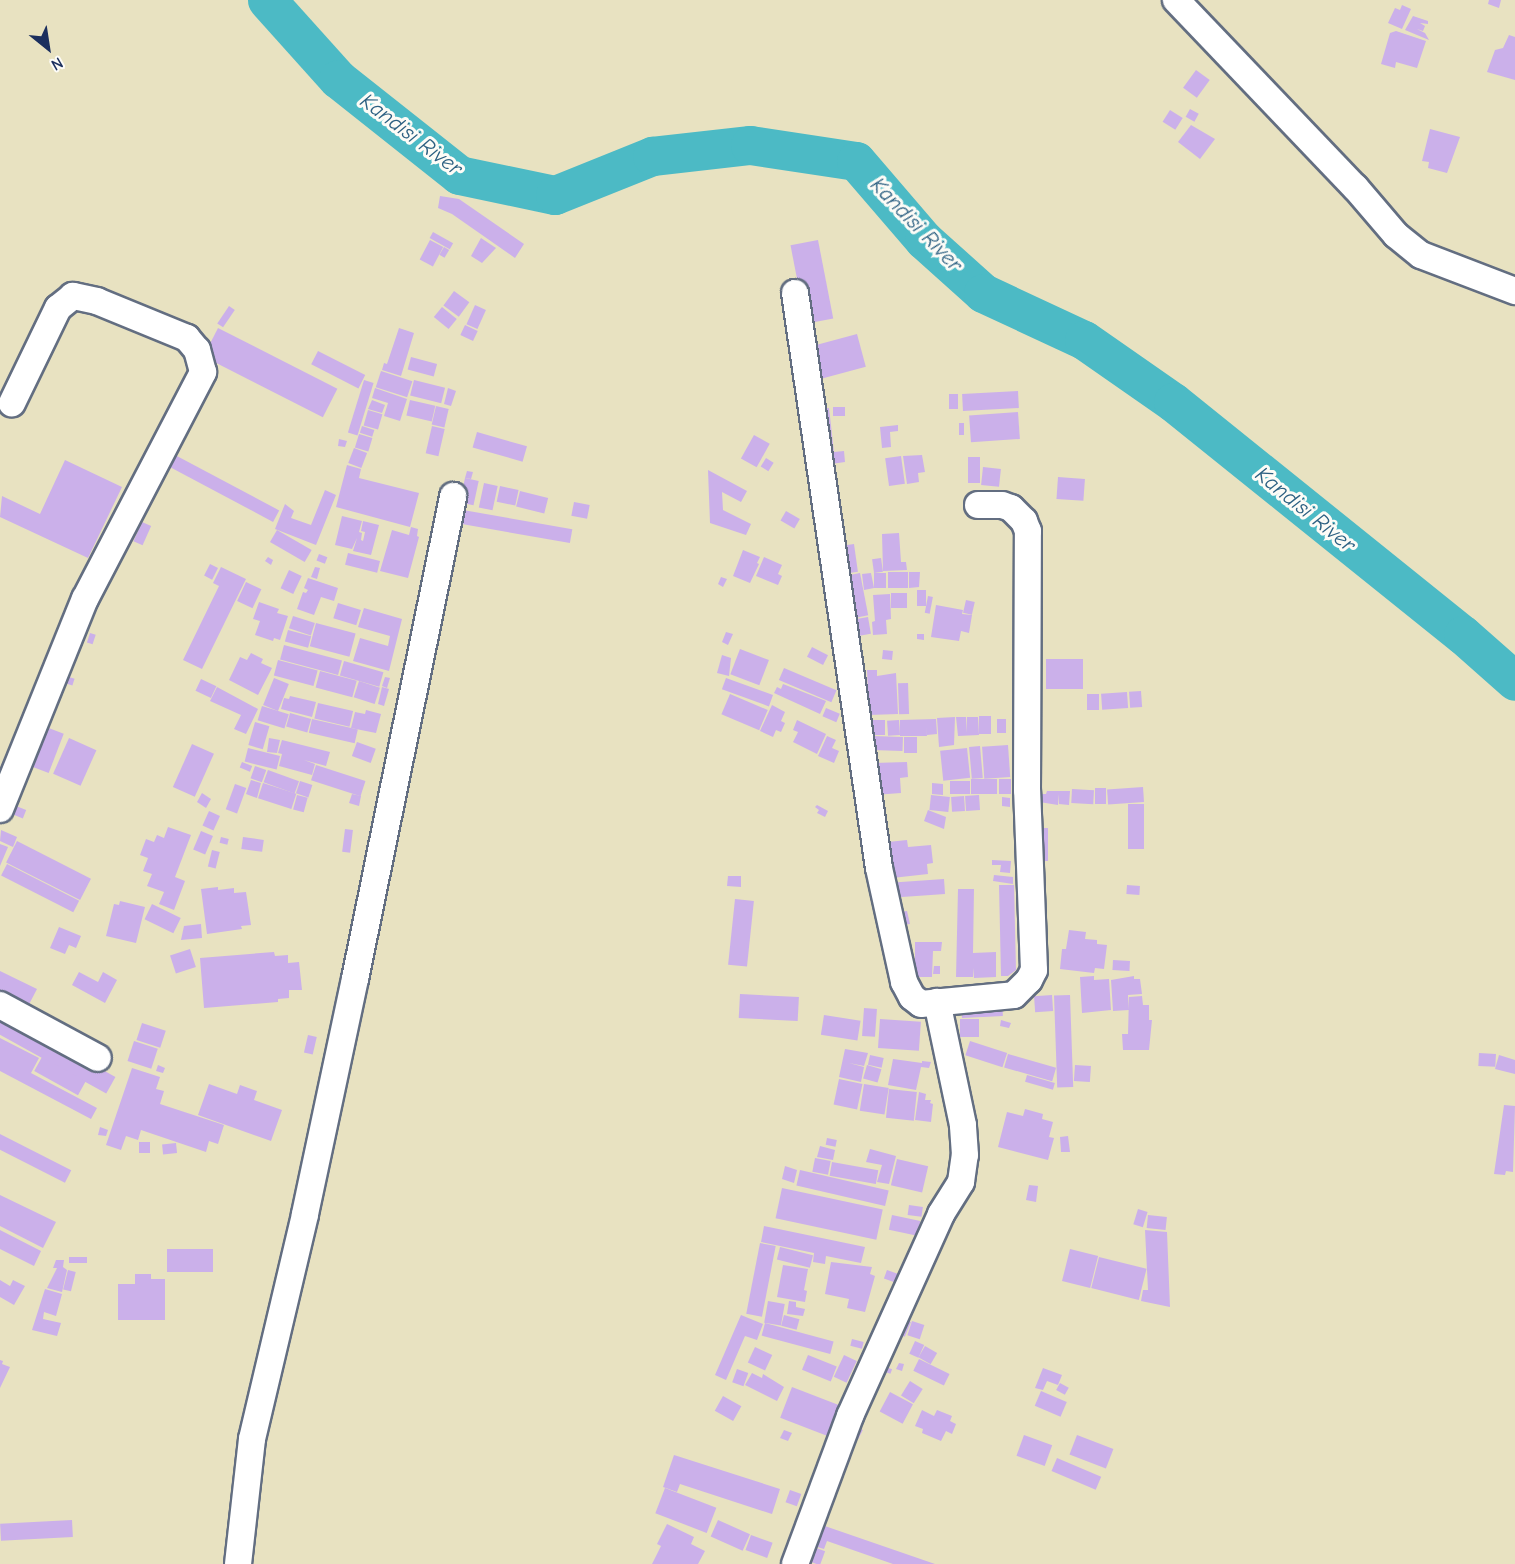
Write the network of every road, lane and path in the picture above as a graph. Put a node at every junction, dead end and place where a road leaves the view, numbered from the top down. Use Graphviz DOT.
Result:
graph roads {
  1 [pos="1176,0"];
  2 [pos="1515,291"];
  3 [pos="795,293"];
  4 [pos="12,403"];
  5 [pos="453,496"];
  6 [pos="978,505"];
  7 [pos="0,809"];
  8 [pos="937,1002"];
  9 [pos="0,1005"];
  10 [pos="98,1058"];
  11 [pos="238,1564"];
  12 [pos="795,1564"];
  1 -- 2 [label="street"];
  3 -- 8 [label="street"];
  4 -- 7 [label="street"];
  5 -- 11 [label="street"];
  6 -- 8 [label="street"];
  8 -- 12 [label="street"];
  9 -- 10 [label="street"];
}
